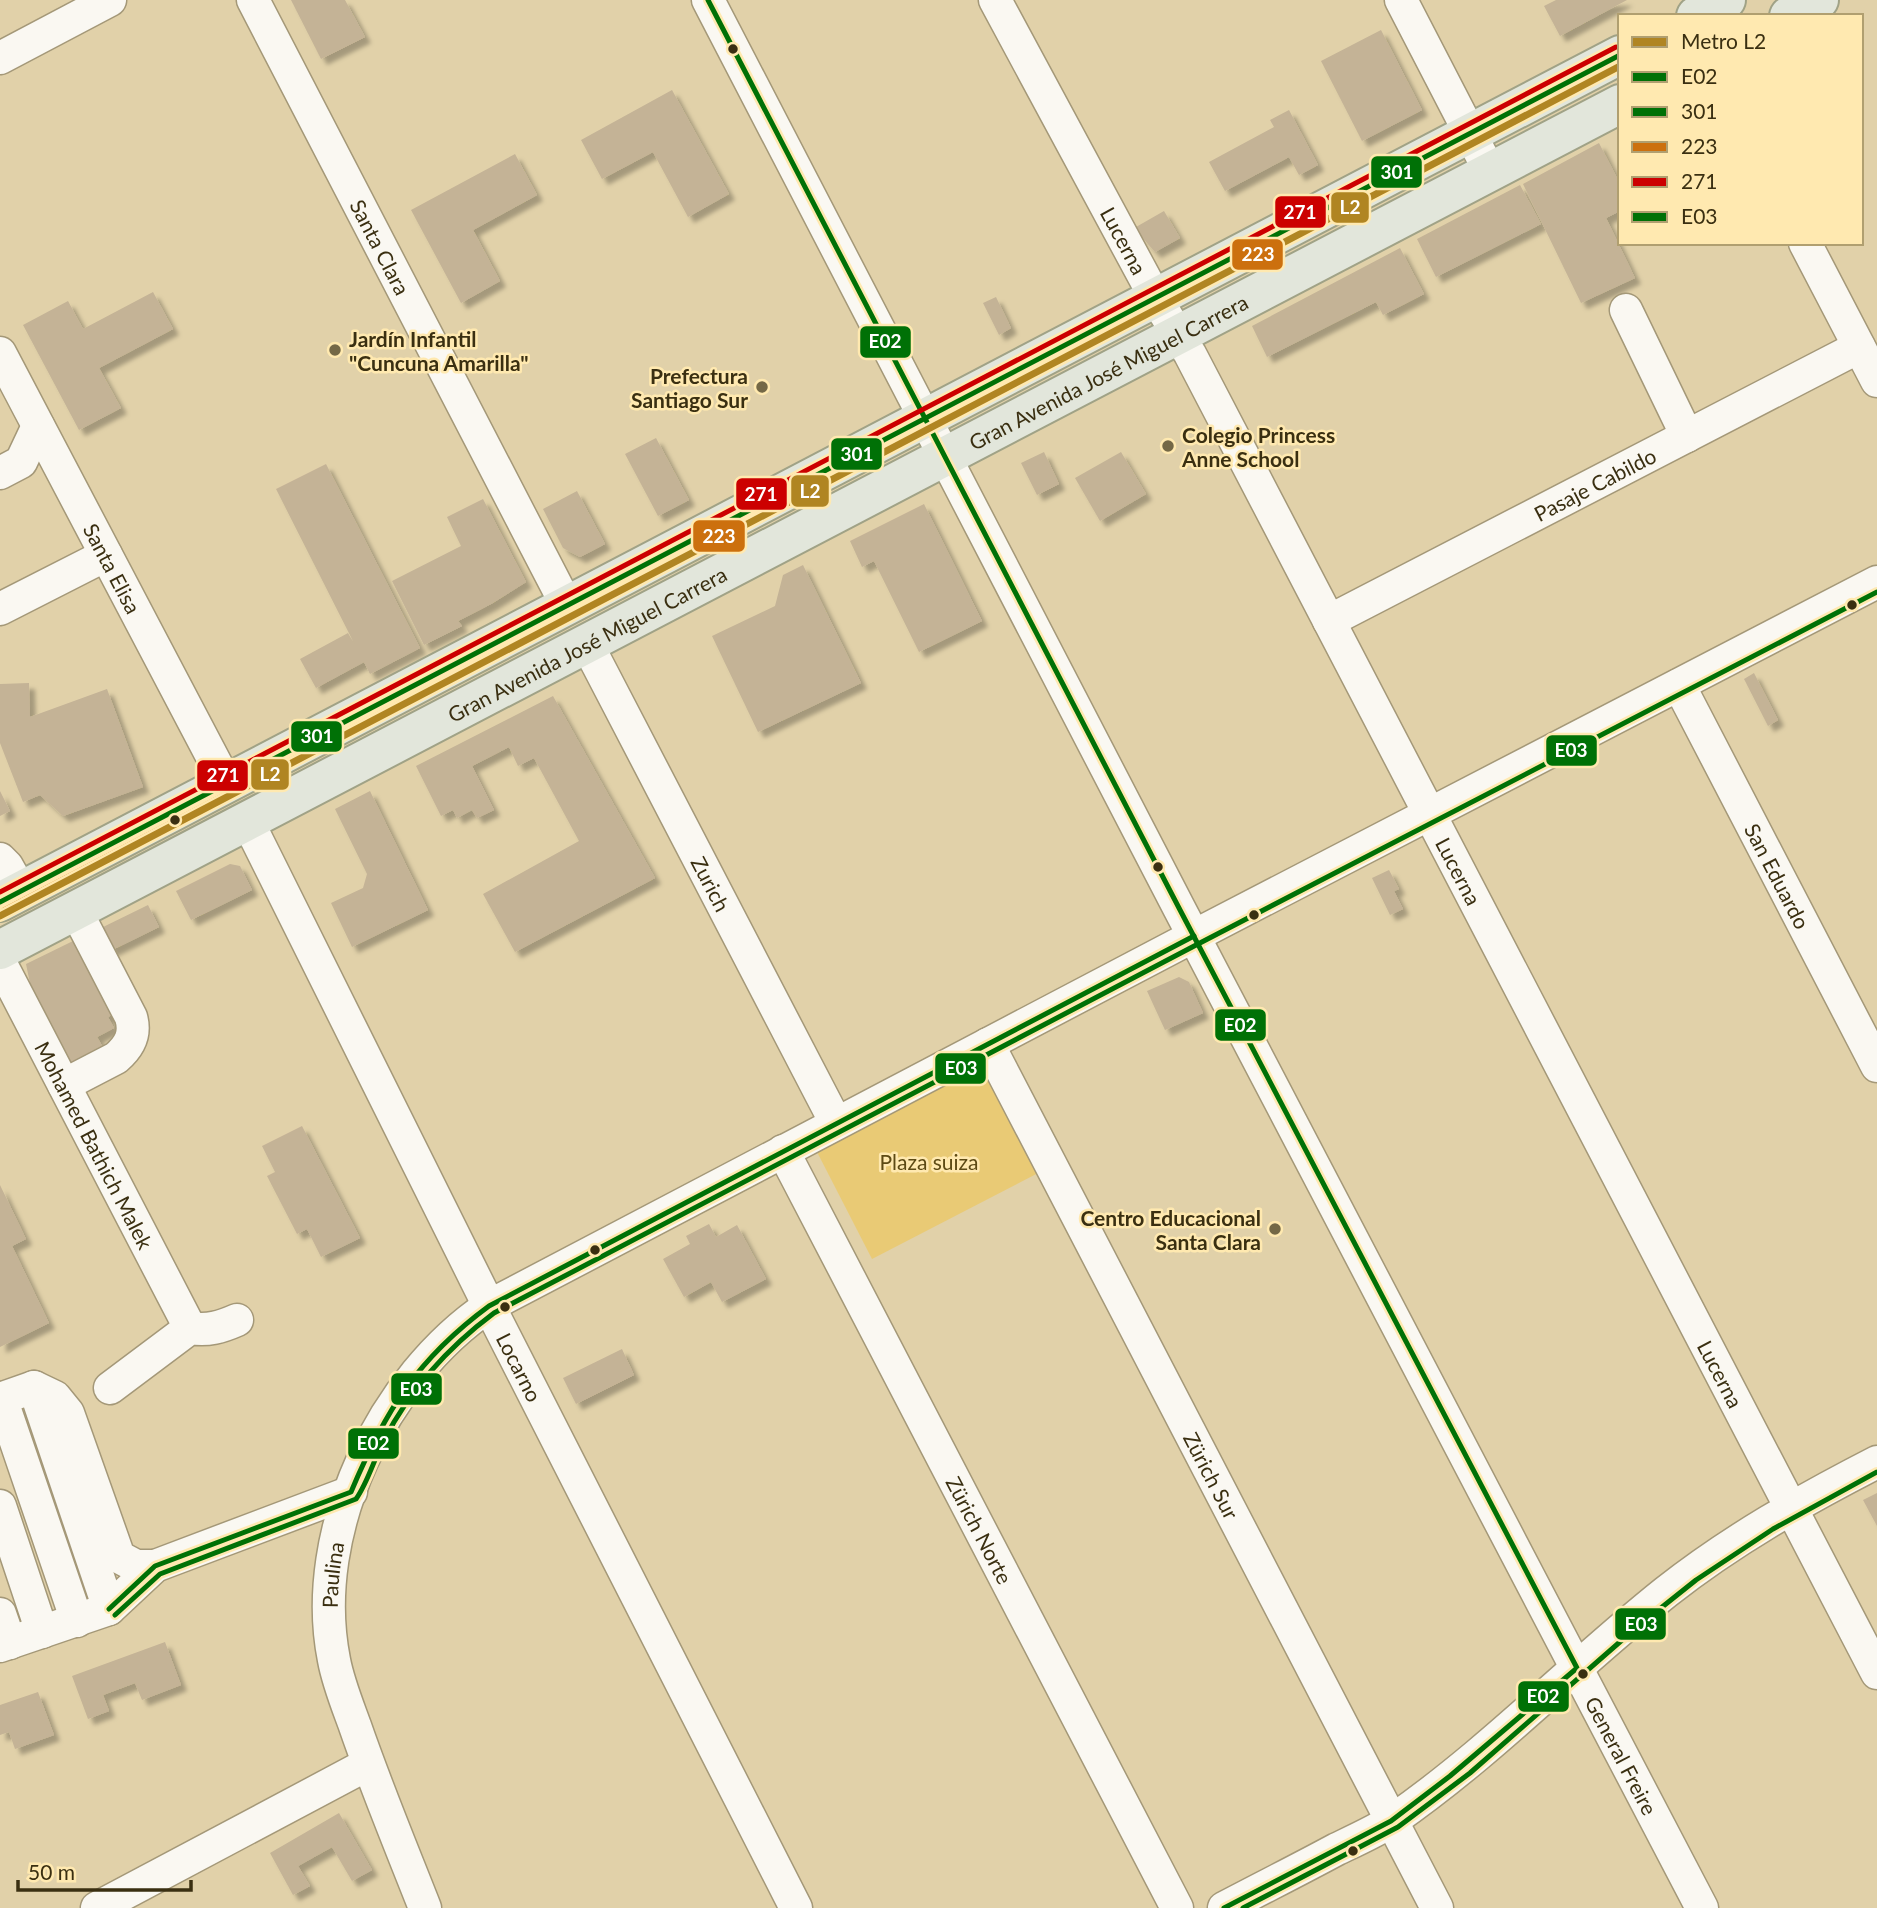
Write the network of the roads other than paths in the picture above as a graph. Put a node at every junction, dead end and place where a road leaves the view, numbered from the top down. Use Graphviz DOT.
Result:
graph roads {
  1 [pos="110,0"];
  2 [pos="253,0"];
  3 [pos="708,0"];
  4 [pos="995,0"];
  5 [pos="1401,0"];
  6 [pos="1726,0"];
  7 [pos="1819,0"];
  8 [pos="1700,14"];
  9 [pos="1793,14"];
  10 [pos="1618,56"];
  11 [pos="0,58"];
  12 [pos="1618,105"];
  13 [pos="1471,133"];
  14 [pos="1490,172"];
  15 [pos="1806,245"];
  16 [pos="1155,297"];
  17 [pos="1626,310"];
  18 [pos="1179,334"];
  19 [pos="1859,346"];
  20 [pos="0,353"];
  21 [pos="1877,381"];
  22 [pos="925,417"];
  23 [pos="38,426"];
  24 [pos="1687,436"];
  25 [pos="946,457"];
  26 [pos="0,473"];
  27 [pos="106,555"];
  28 [pos="1877,582"];
  29 [pos="567,606"];
  30 [pos="0,608"];
  31 [pos="1329,621"];
  32 [pos="587,644"];
  33 [pos="1679,685"];
  34 [pos="226,783"];
  35 [pos="1429,814"];
  36 [pos="262,815"];
  37 [pos="0,859"];
  38 [pos="10,896"];
  39 [pos="76,911"];
  40 [pos="1194,936"];
  41 [pos="0,950"];
  42 [pos="0,962"];
  43 [pos="988,1044"];
  44 [pos="1877,1066"];
  45 [pos="64,1085"];
  46 [pos="836,1123"];
  47 [pos="783,1151"];
  48 [pos="489,1306"];
  49 [pos="237,1320"];
  50 [pos="190,1328"];
  51 [pos="34,1388"];
  52 [pos="110,1388"];
  53 [pos="1,1399"];
  54 [pos="1877,1462"];
  55 [pos="351,1492"];
  56 [pos="0,1506"];
  57 [pos="1791,1507"];
  58 [pos="155,1566"];
  59 [pos="109,1609"];
  60 [pos="76,1621"];
  61 [pos="43,1632"];
  62 [pos="3,1634"];
  63 [pos="1577,1668"];
  64 [pos="1877,1673"];
  65 [pos="368,1764"];
  66 [pos="1391,1821"];
  67 [pos="97,1908"];
  68 [pos="425,1908"];
  69 [pos="796,1908"];
  70 [pos="1177,1908"];
  71 [pos="1224,1908"];
  72 [pos="1437,1908"];
  73 [pos="1702,1908"];
  1 -- 11 [label="street"];
  2 -- 29 [label="street, Santa Clara"];
  3 -- 22 [label="street, General Freire"];
  4 -- 16 [label="street, Lucerna"];
  5 -- 13 [label="street"];
  6 -- 8 [label="main road"];
  7 -- 9 [label="main road"];
  10 -- 13 [label="main road, Gran Avenida José Miguel Carrera"];
  12 -- 14 [label="main road, Gran Avenida José Miguel Carrera"];
  13 -- 14 [label="street"];
  13 -- 16 [label="main road, Gran Avenida José Miguel Carrera"];
  14 -- 18 [label="main road, Gran Avenida José Miguel Carrera"];
  15 -- 19 [label="street"];
  16 -- 18 [label="street, Lucerna"];
  16 -- 22 [label="main road, Gran Avenida José Miguel Carrera"];
  17 -- 24 [label="street"];
  18 -- 25 [label="main road, Gran Avenida José Miguel Carrera"];
  18 -- 31 [label="street, Lucerna"];
  19 -- 21 [label="street"];
  19 -- 24 [label="street, Pasaje Cabildo"];
  20 -- 23 [label="street, Santa Elisa"];
  22 -- 25 [label="street, General Freire"];
  22 -- 29 [label="main road, Gran Avenida José Miguel Carrera"];
  23 -- 26 [label="street"];
  23 -- 27 [label="street, Santa Elisa"];
  24 -- 31 [label="street, Pasaje Cabildo"];
  25 -- 32 [label="main road, Gran Avenida José Miguel Carrera"];
  25 -- 40 [label="street, General Freire"];
  27 -- 30 [label="street"];
  27 -- 34 [label="street, Santa Elisa"];
  28 -- 33 [label="street, Paulina"];
  29 -- 34 [label="main road, Gran Avenida José Miguel Carrera"];
  31 -- 35 [label="street, Lucerna"];
  32 -- 36 [label="main road, Gran Avenida José Miguel Carrera"];
  32 -- 46 [label="street, Zurich"];
  33 -- 35 [label="street, Paulina"];
  33 -- 44 [label="street, San Eduardo"];
  34 -- 36 [label="main road"];
  34 -- 38 [label="main road, Gran Avenida José Miguel Carrera"];
  35 -- 40 [label="street, Paulina"];
  35 -- 57 [label="street, Lucerna"];
  36 -- 39 [label="main road, Gran Avenida José Miguel Carrera"];
  36 -- 48 [label="street, Locarno"];
  37 -- 38 [label="street"];
  39 -- 41 [label="main road, Gran Avenida José Miguel Carrera"];
  39 -- 45 [label="street"];
  40 -- 43 [label="street, Paulina"];
  40 -- 63 [label="street, General Freire"];
  42 -- 45 [label="street, Mohamed Bathich Malek"];
  43 -- 46 [label="street, Paulina"];
  43 -- 66 [label="street, Zürich Sur"];
  45 -- 50 [label="street, Mohamed Bathich Malek"];
  46 -- 47 [label="street, Paulina"];
  47 -- 48 [label="street, Paulina"];
  47 -- 70 [label="street, Zürich Norte"];
  48 -- 55 [label="street, Paulina"];
  48 -- 69 [label="street, Locarno"];
  49 -- 50 [label="street"];
  50 -- 52 [label="street"];
  51 -- 53 [label="street"];
  51 -- 58 [label="street"];
  51 -- 59 [label="street"];
  53 -- 60 [label="street"];
  54 -- 57 [label="street"];
  55 -- 58 [label="street"];
  55 -- 65 [label="street, Paulina"];
  56 -- 61 [label="street"];
  57 -- 63 [label="street"];
  57 -- 64 [label="street, Lucerna"];
  58 -- 59 [label="street"];
  59 -- 60 [label="street"];
  60 -- 61 [label="street"];
  61 -- 62 [label="street"];
  63 -- 66 [label="street"];
  63 -- 73 [label="street, General Freire"];
  65 -- 67 [label="street"];
  65 -- 68 [label="street, Paulina"];
  66 -- 71 [label="street"];
  66 -- 72 [label="street, Zürich Sur"];
}
